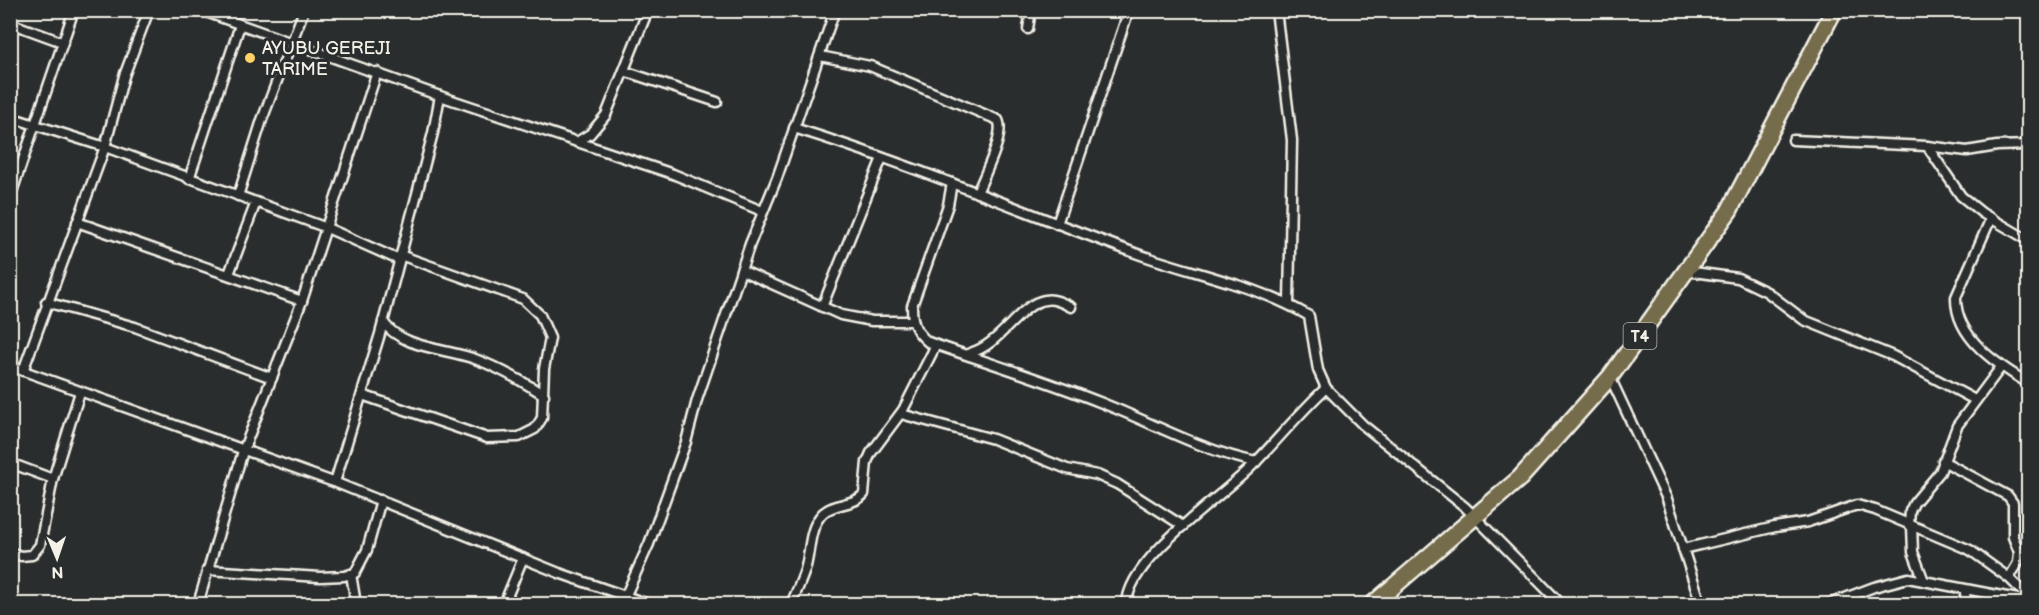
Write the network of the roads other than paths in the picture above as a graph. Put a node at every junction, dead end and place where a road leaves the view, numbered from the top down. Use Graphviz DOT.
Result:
graph roads {
  1 [pos="74,10"];
  2 [pos="149,10"];
  3 [pos="200,10"];
  4 [pos="304,10"];
  5 [pos="648,10"];
  6 [pos="836,10"];
  7 [pos="1031,10"];
  8 [pos="1129,10"];
  9 [pos="1276,10"];
  10 [pos="1834,10"];
  11 [pos="10,22"];
  12 [pos="240,25"];
  13 [pos="1028,29"];
  14 [pos="62,42"];
  15 [pos="293,42"];
  16 [pos="820,56"];
  17 [pos="624,71"];
  18 [pos="377,72"];
  19 [pos="440,96"];
  20 [pos="717,102"];
  21 [pos="10,117"];
  22 [pos="37,126"];
  23 [pos="795,128"];
  24 [pos="1793,140"];
  25 [pos="577,142"];
  26 [pos="2028,145"];
  27 [pos="1927,146"];
  28 [pos="105,147"];
  29 [pos="882,158"];
  30 [pos="189,179"];
  31 [pos="952,183"];
  32 [pos="977,193"];
  33 [pos="238,196"];
  34 [pos="11,197"];
  35 [pos="256,202"];
  36 [pos="762,211"];
  37 [pos="1991,218"];
  38 [pos="77,222"];
  39 [pos="1057,224"];
  40 [pos="327,228"];
  41 [pos="2028,240"];
  42 [pos="399,257"];
  43 [pos="741,270"];
  44 [pos="1686,271"];
  45 [pos="229,274"];
  46 [pos="302,301"];
  47 [pos="46,302"];
  48 [pos="1289,304"];
  49 [pos="822,307"];
  50 [pos="1071,307"];
  51 [pos="912,321"];
  52 [pos="383,322"];
  53 [pos="936,345"];
  54 [pos="968,354"];
  55 [pos="10,366"];
  56 [pos="2001,367"];
  57 [pos="23,370"];
  58 [pos="1610,377"];
  59 [pos="272,378"];
  60 [pos="2028,384"];
  61 [pos="1326,388"];
  62 [pos="80,392"];
  63 [pos="362,394"];
  64 [pos="544,395"];
  65 [pos="1975,400"];
  66 [pos="901,414"];
  67 [pos="243,451"];
  68 [pos="1943,461"];
  69 [pos="1256,462"];
  70 [pos="10,463"];
  71 [pos="53,479"];
  72 [pos="335,482"];
  73 [pos="381,500"];
  74 [pos="1476,518"];
  75 [pos="1911,525"];
  76 [pos="1184,526"];
  77 [pos="1683,549"];
  78 [pos="10,552"];
  79 [pos="523,558"];
  80 [pos="207,570"];
  81 [pos="351,574"];
  82 [pos="2009,578"];
  83 [pos="1924,581"];
  84 [pos="1965,591"];
  85 [pos="625,597"];
  86 [pos="2028,599"];
  87 [pos="2012,601"];
  88 [pos="198,604"];
  89 [pos="356,604"];
  90 [pos="504,604"];
  91 [pos="648,604"];
  92 [pos="791,604"];
  93 [pos="1127,604"];
  94 [pos="1373,604"];
  95 [pos="1560,604"];
  96 [pos="1701,604"];
  97 [pos="1829,604"];
  98 [pos="1966,604"];
  1 -- 14 [label="street"];
  2 -- 28 [label="street"];
  3 -- 12 [label="street"];
  4 -- 15 [label="street"];
  5 -- 17 [label="street"];
  6 -- 16 [label="street"];
  7 -- 13 [label="street"];
  8 -- 39 [label="street"];
  9 -- 48 [label="street"];
  10 -- 44 [label="highway, T4"];
  11 -- 14 [label="street"];
  12 -- 15 [label="street"];
  12 -- 30 [label="street"];
  14 -- 22 [label="street"];
  15 -- 18 [label="street"];
  15 -- 33 [label="street"];
  16 -- 23 [label="street"];
  16 -- 32 [label="street"];
  17 -- 20 [label="street"];
  17 -- 25 [label="street"];
  18 -- 19 [label="street"];
  18 -- 40 [label="street"];
  19 -- 25 [label="street"];
  19 -- 42 [label="street"];
  21 -- 22 [label="street"];
  22 -- 28 [label="street"];
  22 -- 34 [label="street"];
  23 -- 29 [label="street"];
  23 -- 36 [label="street"];
  24 -- 27 [label="street"];
  25 -- 36 [label="street"];
  26 -- 27 [label="street"];
  27 -- 37 [label="street"];
  28 -- 30 [label="street"];
  28 -- 38 [label="street"];
  29 -- 31 [label="street"];
  29 -- 49 [label="street"];
  30 -- 33 [label="street"];
  31 -- 32 [label="street"];
  31 -- 51 [label="street"];
  32 -- 39 [label="street"];
  33 -- 35 [label="street"];
  35 -- 40 [label="street"];
  35 -- 45 [label="street"];
  36 -- 43 [label="street"];
  37 -- 41 [label="street"];
  37 -- 56 [label="street"];
  38 -- 45 [label="street"];
  38 -- 47 [label="street"];
  39 -- 48 [label="street"];
  40 -- 42 [label="street"];
  40 -- 46 [label="street"];
  42 -- 52 [label="street"];
  42 -- 64 [label="street"];
  43 -- 49 [label="street"];
  43 -- 85 [label="street"];
  44 -- 58 [label="highway, T4"];
  44 -- 65 [label="street"];
  45 -- 46 [label="street"];
  46 -- 59 [label="street"];
  47 -- 57 [label="street"];
  47 -- 59 [label="street"];
  48 -- 61 [label="street"];
  49 -- 51 [label="street"];
  50 -- 54 [label="street"];
  51 -- 53 [label="street"];
  52 -- 63 [label="street"];
  52 -- 64 [label="street"];
  53 -- 54 [label="street"];
  53 -- 66 [label="street"];
  54 -- 69 [label="street"];
  55 -- 57 [label="street"];
  56 -- 60 [label="street"];
  56 -- 65 [label="street"];
  57 -- 62 [label="street"];
  58 -- 74 [label="highway, T4"];
  58 -- 77 [label="street"];
  59 -- 67 [label="street"];
  61 -- 69 [label="street"];
  61 -- 74 [label="street"];
  62 -- 67 [label="street"];
  62 -- 71 [label="street"];
  63 -- 64 [label="street"];
  63 -- 72 [label="street"];
  65 -- 68 [label="street"];
  66 -- 76 [label="street"];
  66 -- 92 [label="street"];
  67 -- 72 [label="street"];
  67 -- 80 [label="street"];
  68 -- 75 [label="street"];
  68 -- 82 [label="street"];
  69 -- 76 [label="street"];
  70 -- 71 [label="street"];
  71 -- 78 [label="street"];
  72 -- 73 [label="street"];
  73 -- 79 [label="street"];
  73 -- 81 [label="street"];
  74 -- 94 [label="highway, T4"];
  74 -- 95 [label="street"];
  75 -- 77 [label="street"];
  75 -- 82 [label="street"];
  75 -- 83 [label="street"];
  76 -- 93 [label="street"];
  77 -- 96 [label="street"];
  79 -- 85 [label="street"];
  79 -- 90 [label="street"];
  80 -- 81 [label="street"];
  80 -- 88 [label="street"];
  81 -- 89 [label="street"];
  82 -- 86 [label="street"];
  83 -- 84 [label="street"];
  83 -- 97 [label="street"];
  84 -- 87 [label="street"];
  84 -- 98 [label="street"];
  85 -- 91 [label="street"];
  86 -- 87 [label="street"];
}
